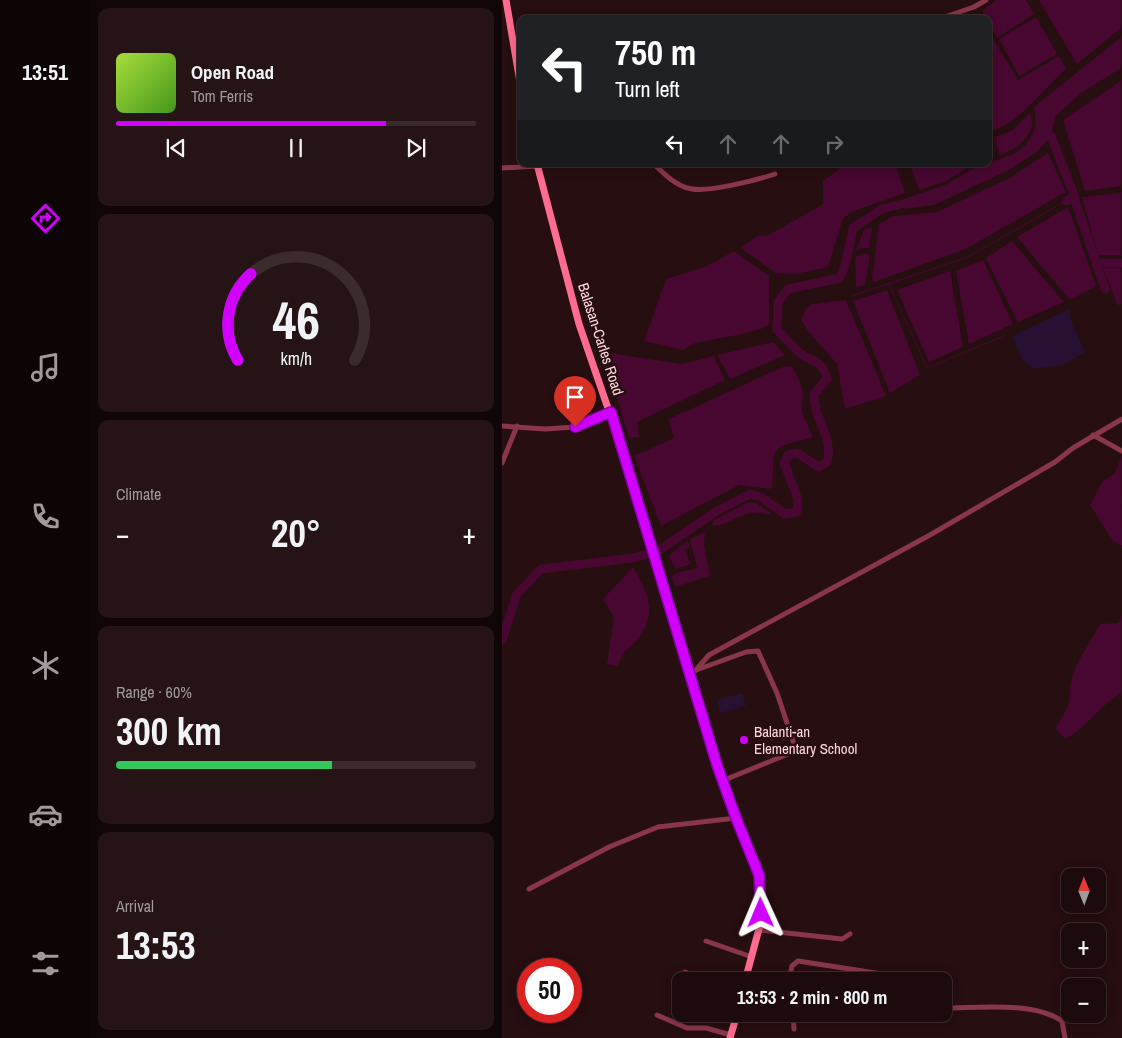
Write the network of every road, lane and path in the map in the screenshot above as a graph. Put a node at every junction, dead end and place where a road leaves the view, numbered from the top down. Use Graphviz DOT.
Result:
graph roads {
  1 [pos="506,0"];
  2 [pos="986,0"];
  3 [pos="951,15"];
  4 [pos="517,65"];
  5 [pos="517,167"];
  6 [pos="539,167"];
  7 [pos="658,167"];
  8 [pos="502,168"];
  9 [pos="775,174"];
  10 [pos="611,412"];
  11 [pos="1122,419"];
  12 [pos="502,426"];
  13 [pos="517,426"];
  14 [pos="1093,435"];
  15 [pos="1122,451"];
  16 [pos="502,463"];
  17 [pos="696,670"];
  18 [pos="688,673"];
  19 [pos="722,781"];
  20 [pos="736,818"];
  21 [pos="529,888"];
  22 [pos="759,930"];
  23 [pos="850,934"];
  24 [pos="706,941"];
  25 [pos="752,957"];
  26 [pos="748,972"];
  27 [pos="791,972"];
  28 [pos="869,972"];
  29 [pos="952,1008"];
  30 [pos="658,1015"];
  31 [pos="735,1022"];
  32 [pos="794,1022"];
  33 [pos="794,1029"];
  34 [pos="731,1037"];
  35 [pos="1065,1038"];
  1 -- 4 [label="main road"];
  2 -- 3 [label="street"];
  5 -- 8 [label="street"];
  6 -- 10 [label="main road, Balasan-Carles Road"];
  7 -- 9 [label="street"];
  10 -- 13 [label="street"];
  10 -- 18 [label="main road, Balasan-Carles Road"];
  11 -- 14 [label="street"];
  12 -- 13 [label="street"];
  13 -- 16 [label="street"];
  14 -- 15 [label="street"];
  14 -- 17 [label="street"];
  17 -- 18 [label="street"];
  17 -- 19 [label="street"];
  18 -- 19 [label="main road, Balasan-Carles Road"];
  19 -- 20 [label="main road, Balasan-Carles Road"];
  20 -- 21 [label="street"];
  20 -- 22 [label="main road, Balasan-Carles Road"];
  22 -- 23 [label="street"];
  22 -- 25 [label="main road, Balasan-Carles Road"];
  24 -- 25 [label="street"];
  25 -- 26 [label="main road, Balasan-Carles Road"];
  27 -- 28 [label="street"];
  29 -- 35 [label="street"];
  30 -- 34 [label="street"];
  31 -- 34 [label="main road"];
  32 -- 33 [label="street"];
}
